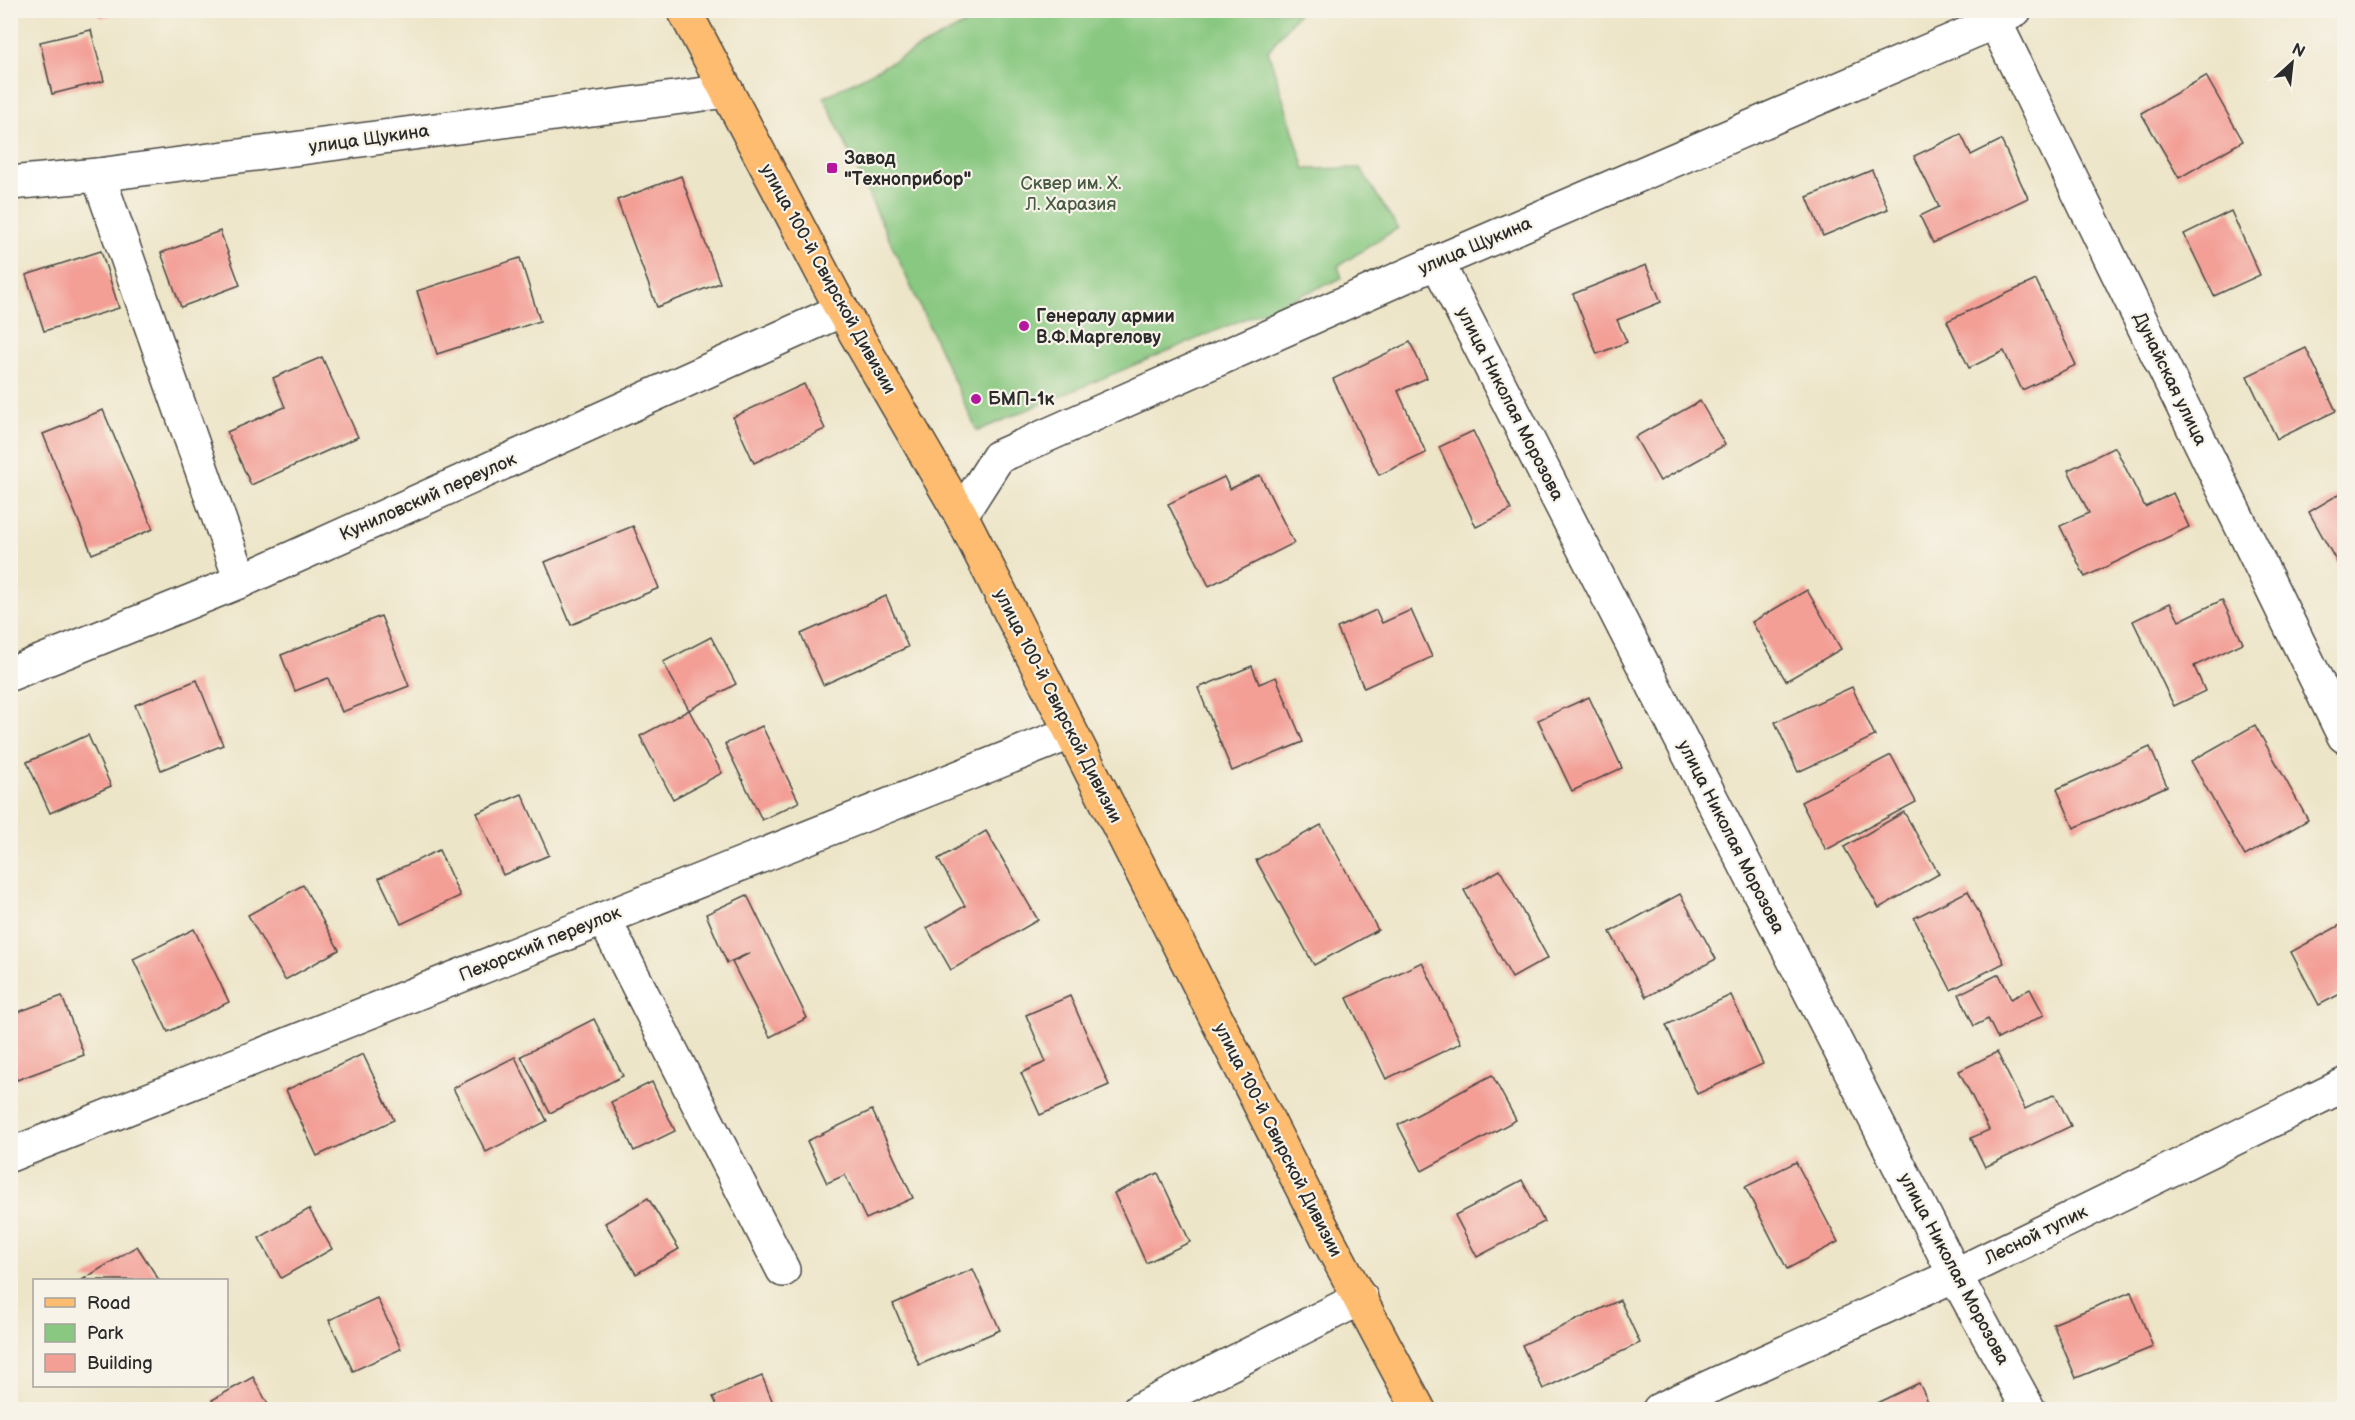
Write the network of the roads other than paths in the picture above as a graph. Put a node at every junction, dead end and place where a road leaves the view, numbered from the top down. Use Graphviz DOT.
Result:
graph roads {
  1 [pos="684,10"];
  2 [pos="2005,16"];
  3 [pos="727,91"];
  4 [pos="98,175"];
  5 [pos="10,183"];
  6 [pos="1437,262"];
  7 [pos="842,310"];
  8 [pos="961,515"];
  9 [pos="242,581"];
  10 [pos="10,674"];
  11 [pos="1070,733"];
  12 [pos="2344,736"];
  13 [pos="604,919"];
  14 [pos="2344,1085"];
  15 [pos="10,1155"];
  16 [pos="783,1270"];
  17 [pos="1955,1275"];
  18 [pos="1361,1298"];
  19 [pos="1139,1410"];
  20 [pos="1419,1410"];
  21 [pos="1659,1410"];
  22 [pos="2029,1410"];
  1 -- 3 [label="main road, улица 100-й Свирской Дивизии"];
  2 -- 6 [label="street, улица Щукина"];
  2 -- 12 [label="street, Дунайская улица"];
  3 -- 4 [label="street, улица Щукина"];
  3 -- 7 [label="main road, улица 100-й Свирской Дивизии"];
  4 -- 5 [label="street, улица Щукина"];
  4 -- 9 [label="street"];
  6 -- 8 [label="street, улица Щукина"];
  6 -- 17 [label="street, улица Николая Морозова"];
  7 -- 8 [label="main road, улица 100-й Свирской Дивизии"];
  7 -- 9 [label="street, Куниловский переулок"];
  8 -- 11 [label="main road, улица 100-й Свирской Дивизии"];
  9 -- 10 [label="street, Куниловский переулок"];
  11 -- 13 [label="street, Пехорский переулок"];
  11 -- 18 [label="main road, улица 100-й Свирской Дивизии"];
  13 -- 15 [label="street, Пехорский переулок"];
  13 -- 16 [label="street"];
  14 -- 17 [label="street, Лесной тупик"];
  17 -- 21 [label="street, Лесной тупик"];
  17 -- 22 [label="street, улица Николая Морозова"];
  18 -- 19 [label="street"];
  18 -- 20 [label="main road, улица 100-й Свирской Дивизии"];
}
